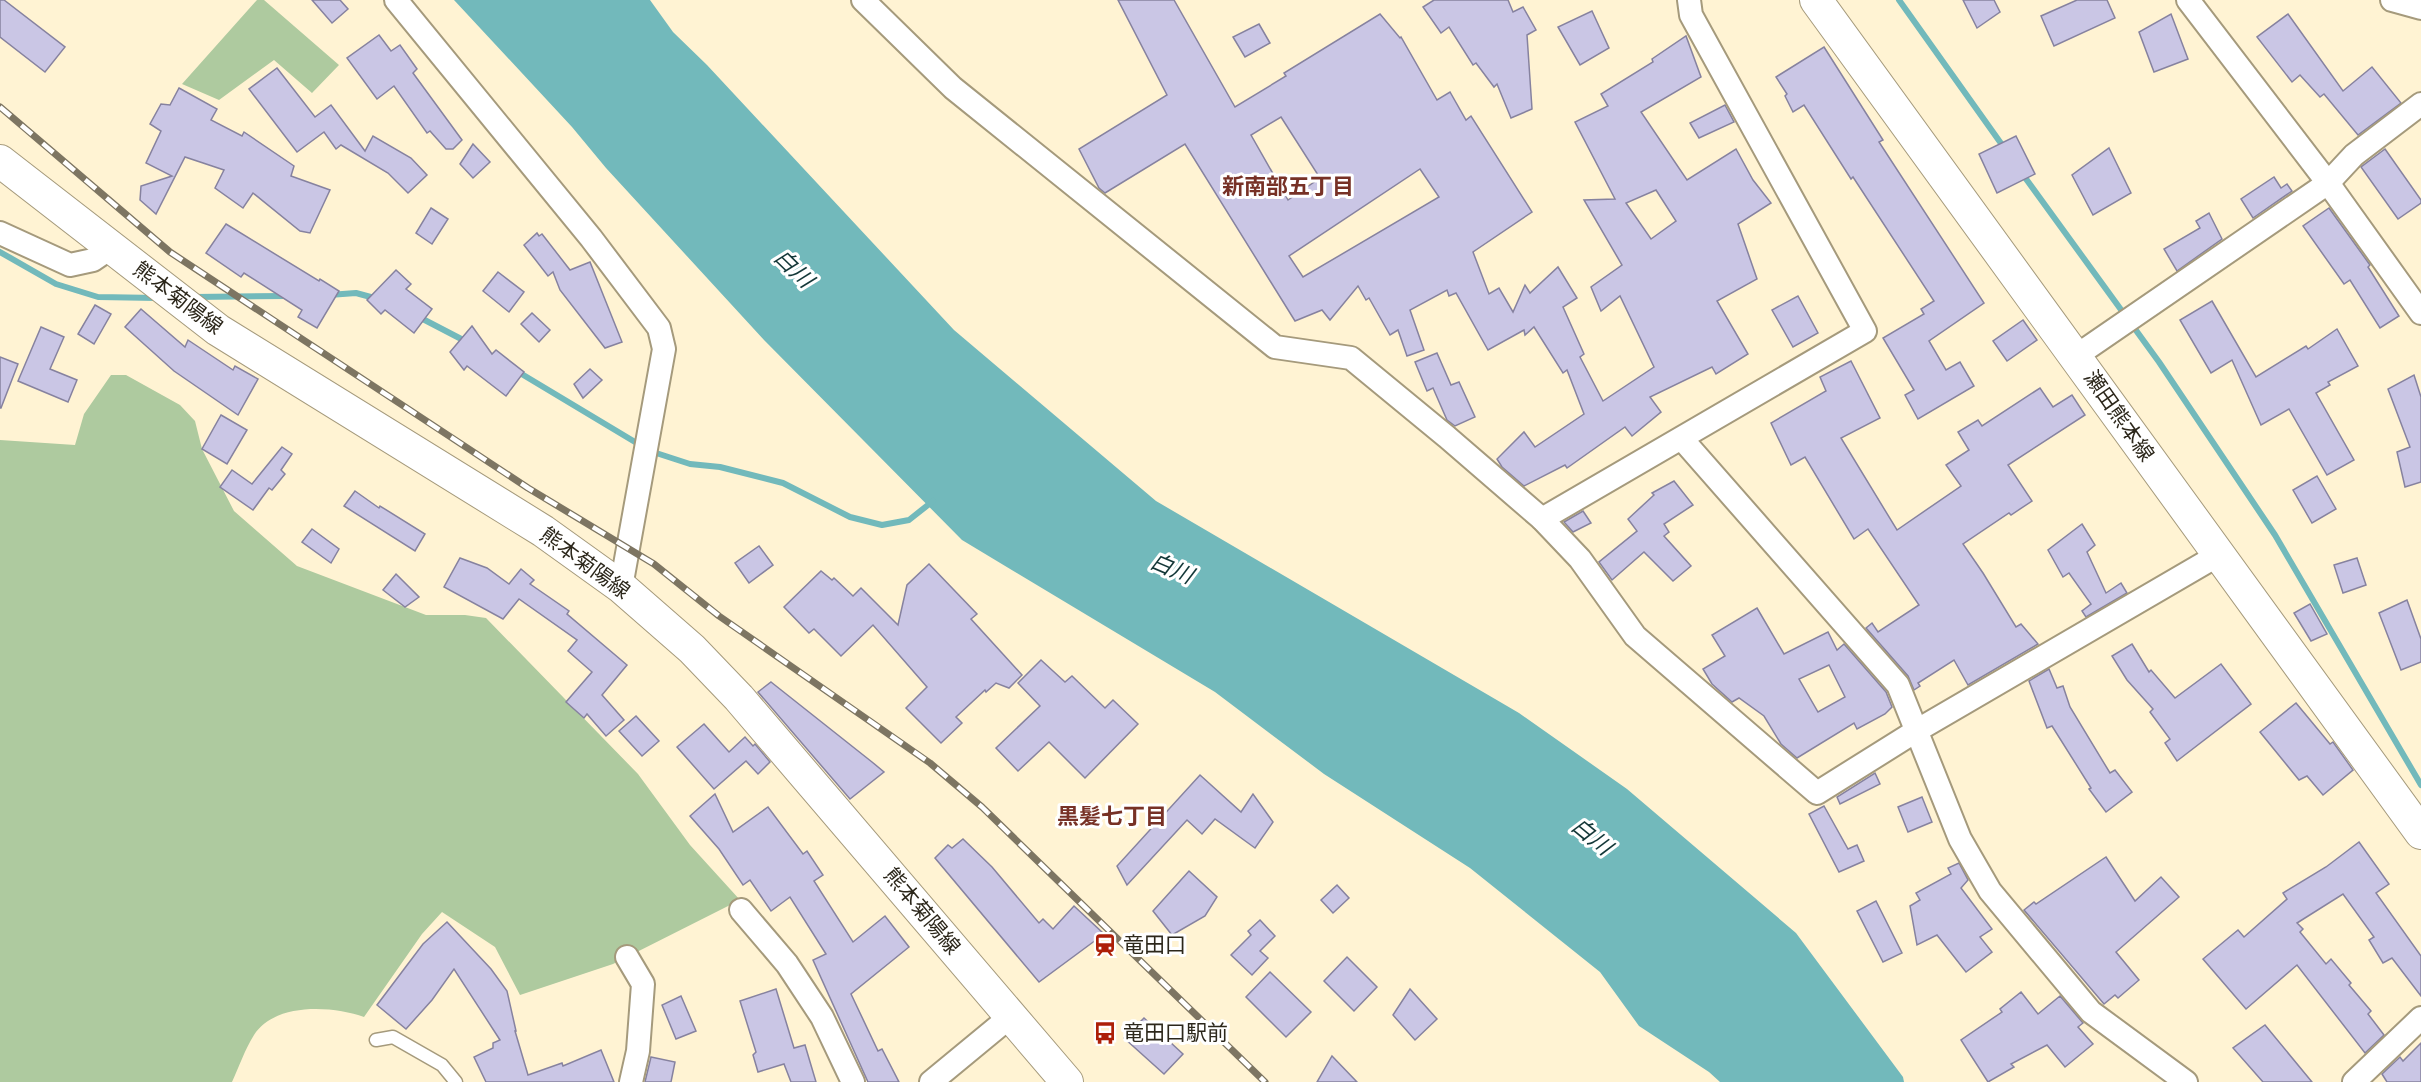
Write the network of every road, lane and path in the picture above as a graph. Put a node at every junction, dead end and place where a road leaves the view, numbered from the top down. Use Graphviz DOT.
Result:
graph roads {
  1 [pos="396,0"];
  2 [pos="863,0"];
  3 [pos="1689,0"];
  4 [pos="1816,0"];
  5 [pos="2188,0"];
  6 [pos="2392,0"];
  7 [pos="2421,8"];
  8 [pos="2421,104"];
  9 [pos="0,161"];
  10 [pos="2328,183"];
  11 [pos="0,233"];
  12 [pos="112,248"];
  13 [pos="2421,313"];
  14 [pos="2076,356"];
  15 [pos="1682,439"];
  16 [pos="1542,519"];
  17 [pos="2220,554"];
  18 [pos="621,587"];
  19 [pos="1916,732"];
  20 [pos="2421,833"];
  21 [pos="741,910"];
  22 [pos="627,957"];
  23 [pos="1011,1016"];
  24 [pos="2421,1018"];
  25 [pos="376,1040"];
  26 [pos="456,1082"];
  27 [pos="631,1082"];
  28 [pos="853,1082"];
  29 [pos="931,1082"];
  30 [pos="1067,1082"];
  31 [pos="2186,1082"];
  32 [pos="2354,1082"];
  1 -- 18 [label="street"];
  2 -- 16 [label="street"];
  3 -- 15 [label="street"];
  4 -- 14 [label="main road, 瀬田熊本線"];
  5 -- 10 [label="street"];
  6 -- 7 [label="street"];
  8 -- 10 [label="street"];
  9 -- 12 [label="main road, 熊本菊陽線"];
  10 -- 13 [label="street"];
  10 -- 14 [label="street"];
  11 -- 12 [label="street"];
  12 -- 18 [label="main road, 熊本菊陽線"];
  14 -- 17 [label="main road, 瀬田熊本線"];
  15 -- 16 [label="street"];
  15 -- 19 [label="street"];
  16 -- 19 [label="street"];
  17 -- 19 [label="street"];
  17 -- 20 [label="main road, 瀬田熊本線"];
  18 -- 23 [label="main road, 熊本菊陽線"];
  19 -- 31 [label="street"];
  21 -- 28 [label="street"];
  22 -- 27 [label="street"];
  23 -- 29 [label="street"];
  23 -- 30 [label="main road, 熊本菊陽線"];
  24 -- 32 [label="street"];
  25 -- 26 [label="lane"];
}
